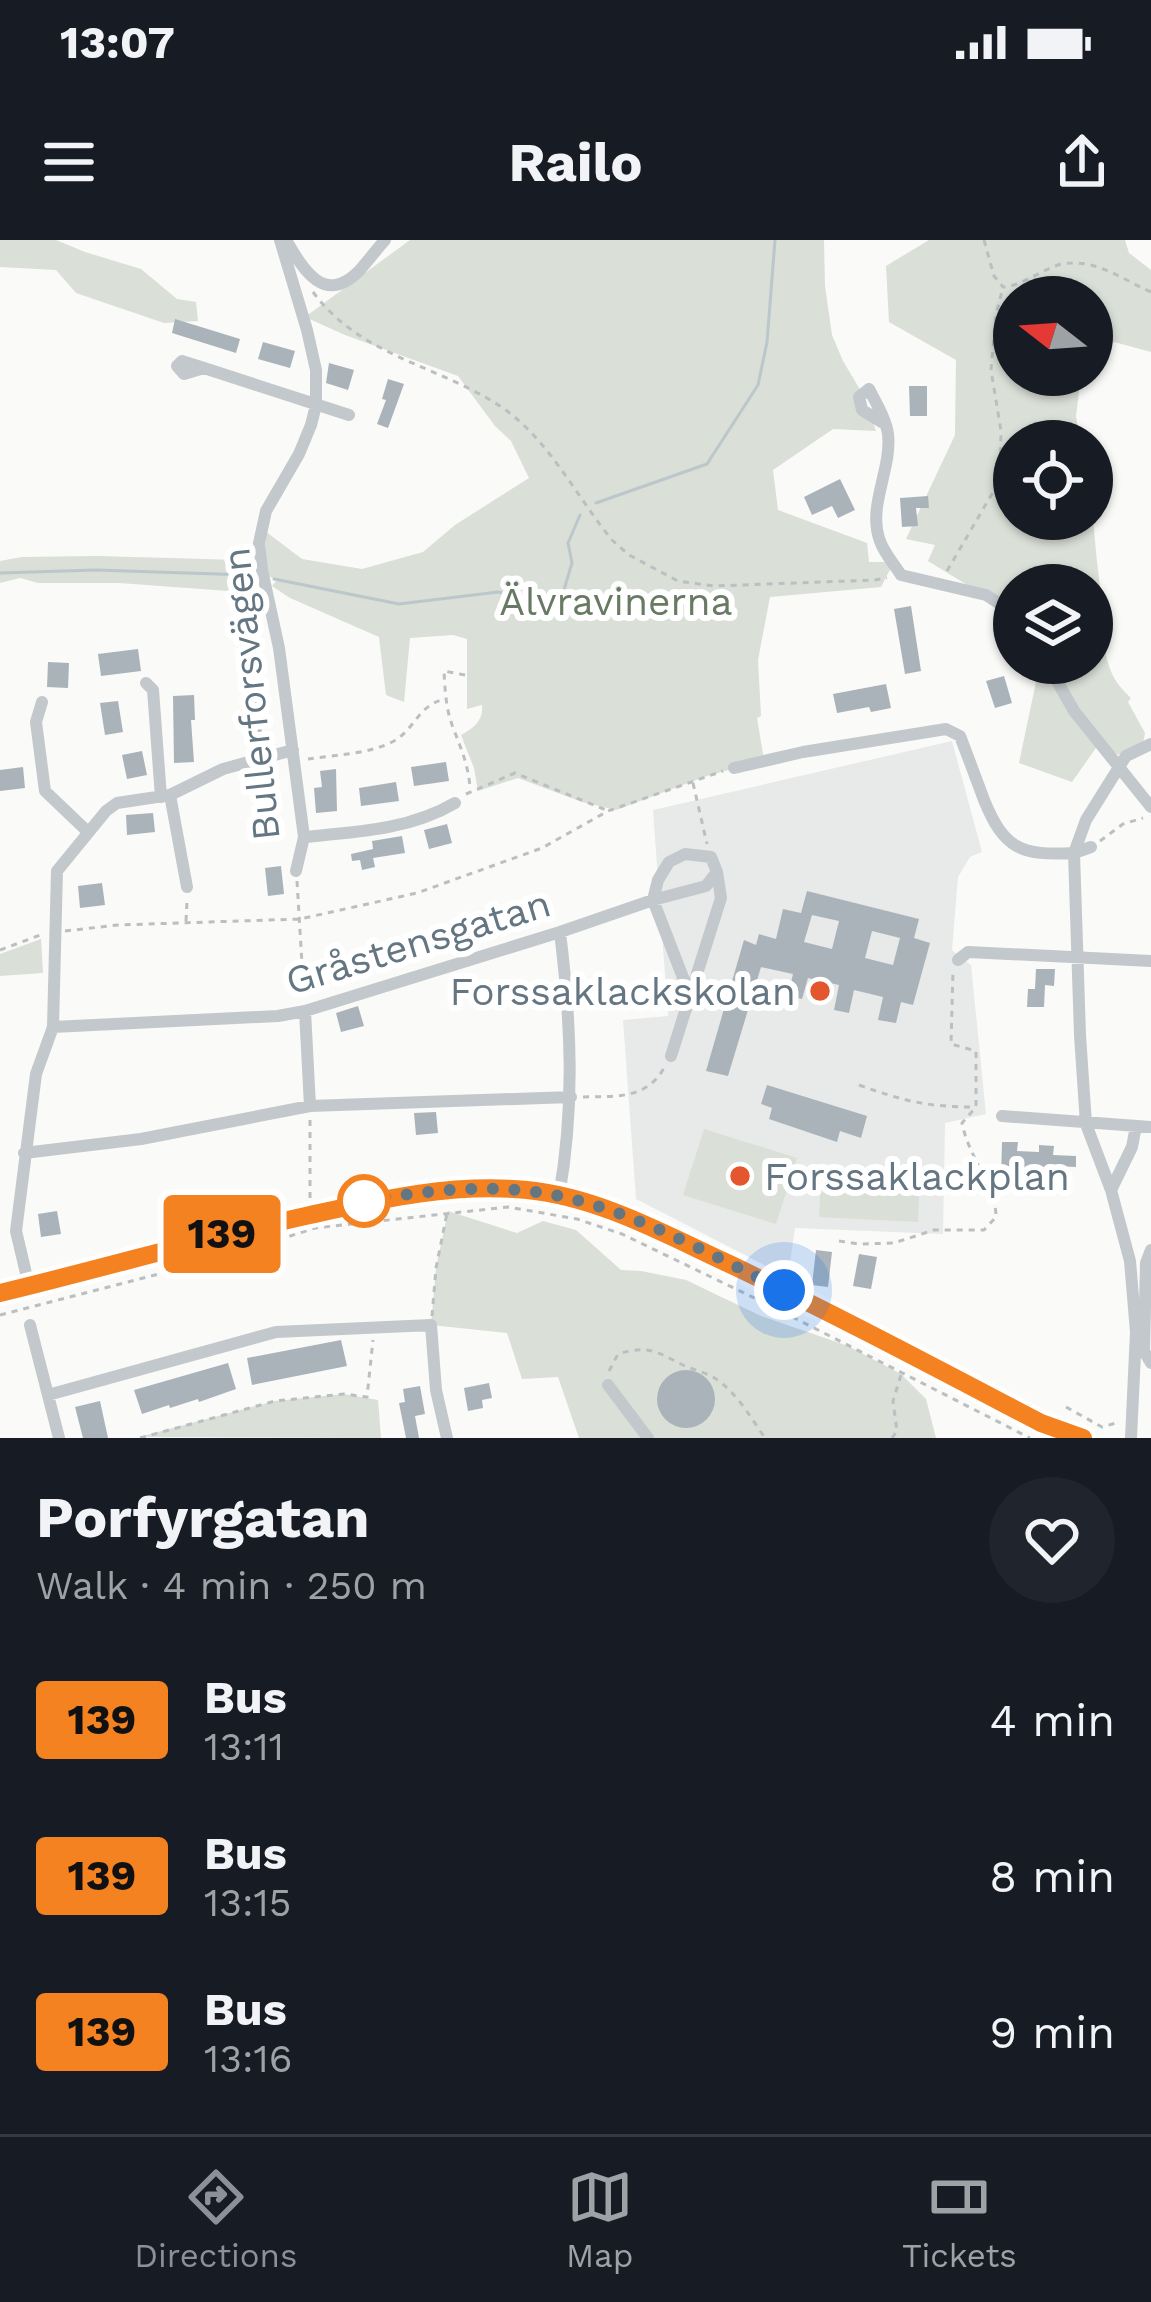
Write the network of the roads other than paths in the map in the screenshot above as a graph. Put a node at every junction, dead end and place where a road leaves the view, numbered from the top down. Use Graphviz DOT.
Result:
graph roads {
  1 [pos="283,240"];
  2 [pos="368,240"];
  3 [pos="385,240"];
  4 [pos="370,256"];
  5 [pos="204,368"];
  6 [pos="869,389"];
  7 [pos="316,404"];
  8 [pos="349,416"];
  9 [pos="993,600"];
  10 [pos="146,682"];
  11 [pos="1059,684"];
  12 [pos="42,702"];
  13 [pos="1151,743"];
  14 [pos="294,756"];
  15 [pos="1120,767"];
  16 [pos="734,768"];
  17 [pos="166,796"];
  18 [pos="454,803"];
  19 [pos="1151,807"];
  20 [pos="88,832"];
  21 [pos="304,837"];
  22 [pos="1091,847"];
  23 [pos="1074,853"];
  24 [pos="296,871"];
  25 [pos="717,872"];
  26 [pos="187,887"];
  27 [pos="653,900"];
  28 [pos="560,932"];
  29 [pos="1078,956"];
  30 [pos="958,960"];
  31 [pos="1151,961"];
  32 [pos="689,993"];
  33 [pos="304,1011"];
  34 [pos="53,1027"];
  35 [pos="670,1056"];
  36 [pos="571,1097"];
  37 [pos="310,1106"];
  38 [pos="1002,1116"];
  39 [pos="1087,1124"];
  40 [pos="1136,1126"];
  41 [pos="1151,1126"];
  42 [pos="24,1153"];
  43 [pos="1111,1190"];
  44 [pos="559,1196"];
  45 [pos="1151,1250"];
  46 [pos="29,1286"];
  47 [pos="0,1293"];
  48 [pos="1149,1304"];
  49 [pos="30,1325"];
  50 [pos="1151,1363"];
  51 [pos="608,1385"];
  52 [pos="48,1395"];
  53 [pos="1132,1431"];
  54 [pos="59,1438"];
  55 [pos="447,1438"];
  56 [pos="648,1438"];
  57 [pos="1083,1438"];
  1 -- 4 [label="street"];
  1 -- 7 [label="street, Bullerforsvägen"];
  2 -- 4 [label="street"];
  3 -- 4 [label="street"];
  5 -- 7 [label="street"];
  6 -- 9 [label="street"];
  7 -- 8 [label="street"];
  7 -- 14 [label="street, Bullerforsvägen"];
  10 -- 17 [label="street"];
  11 -- 15 [label="street"];
  12 -- 20 [label="street"];
  13 -- 15 [label="street"];
  14 -- 17 [label="street"];
  14 -- 21 [label="street, Bullerforsvägen"];
  15 -- 19 [label="street"];
  15 -- 23 [label="street"];
  16 -- 23 [label="street"];
  17 -- 20 [label="street"];
  17 -- 26 [label="street"];
  18 -- 21 [label="street"];
  20 -- 34 [label="street"];
  21 -- 24 [label="street, Bullerforsvägen"];
  22 -- 23 [label="street"];
  23 -- 29 [label="street"];
  25 -- 27 [label="street, Gråstensgatan"];
  25 -- 27 [label="street"];
  25 -- 32 [label="street"];
  27 -- 28 [label="street, Gråstensgatan"];
  27 -- 32 [label="street"];
  28 -- 33 [label="street, Gråstensgatan"];
  28 -- 36 [label="street"];
  29 -- 30 [label="street"];
  29 -- 31 [label="street"];
  29 -- 39 [label="street"];
  32 -- 35 [label="street"];
  33 -- 34 [label="street, Gråstensgatan"];
  33 -- 37 [label="street"];
  34 -- 42 [label="street"];
  36 -- 37 [label="street"];
  36 -- 44 [label="street"];
  37 -- 42 [label="street"];
  38 -- 39 [label="street"];
  39 -- 40 [label="street"];
  39 -- 43 [label="street"];
  40 -- 41 [label="street"];
  40 -- 43 [label="street"];
  42 -- 46 [label="street"];
  43 -- 53 [label="street"];
  44 -- 46 [label="street"];
  44 -- 57 [label="street"];
  45 -- 48 [label="street"];
  46 -- 47 [label="street"];
  48 -- 50 [label="street"];
  49 -- 52 [label="street"];
  51 -- 56 [label="street"];
  52 -- 54 [label="street"];
  52 -- 55 [label="street"];
}
